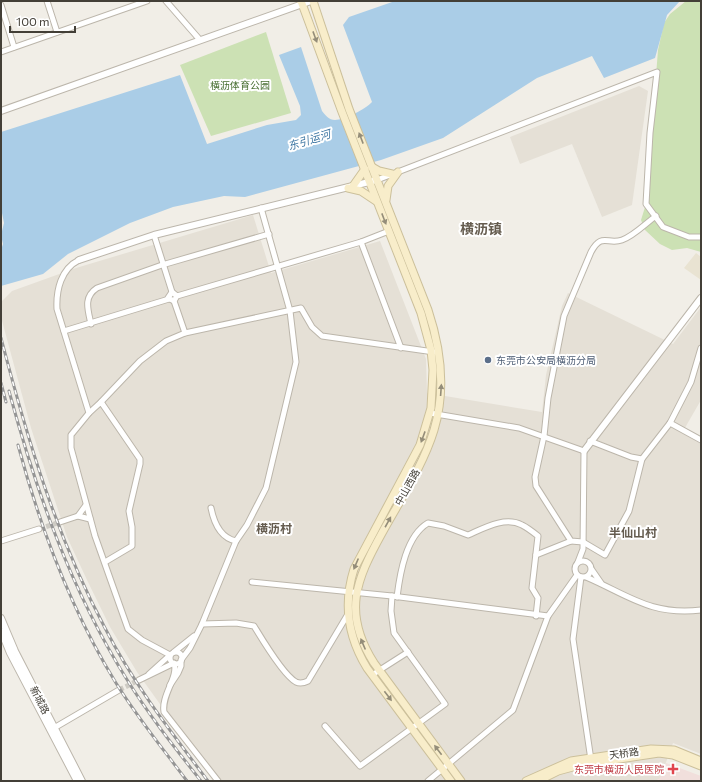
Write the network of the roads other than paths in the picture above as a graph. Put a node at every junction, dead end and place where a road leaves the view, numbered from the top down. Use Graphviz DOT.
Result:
graph roads {
  1 [pos="46,1"];
  2 [pos="166,1"];
  3 [pos="312,1"];
  4 [pos="143,2"];
  5 [pos="302,2"];
  6 [pos="1,5"];
  7 [pos="57,32"];
  8 [pos="200,40"];
  9 [pos="14,47"];
  10 [pos="1,52"];
  11 [pos="1,111"];
  12 [pos="368,168"];
  13 [pos="395,173"];
  14 [pos="373,181"];
  15 [pos="351,187"];
  16 [pos="382,204"];
  17 [pos="262,208"];
  18 [pos="656,216"];
  19 [pos="388,231"];
  20 [pos="269,234"];
  21 [pos="154,235"];
  22 [pos="701,237"];
  23 [pos="361,242"];
  24 [pos="79,260"];
  25 [pos="162,265"];
  26 [pos="278,267"];
  27 [pos="172,292"];
  28 [pos="177,296"];
  29 [pos="701,298"];
  30 [pos="171,300"];
  31 [pos="290,311"];
  32 [pos="91,324"];
  33 [pos="64,331"];
  34 [pos="185,333"];
  35 [pos="401,348"];
  36 [pos="701,348"];
  37 [pos="431,352"];
  38 [pos="439,353"];
  39 [pos="101,402"];
  40 [pos="89,413"];
  41 [pos="430,413"];
  42 [pos="438,414"];
  43 [pos="670,423"];
  44 [pos="544,436"];
  45 [pos="701,440"];
  46 [pos="590,441"];
  47 [pos="584,451"];
  48 [pos="642,459"];
  49 [pos="86,504"];
  50 [pos="211,508"];
  51 [pos="78,516"];
  52 [pos="90,519"];
  53 [pos="60,522"];
  54 [pos="39,529"];
  55 [pos="1,541"];
  56 [pos="236,541"];
  57 [pos="571,541"];
  58 [pos="583,542"];
  59 [pos="583,549"];
  60 [pos="536,555"];
  61 [pos="105,562"];
  62 [pos="578,562"];
  63 [pos="587,562"];
  64 [pos="592,570"];
  65 [pos="581,576"];
  66 [pos="252,582"];
  67 [pos="602,584"];
  68 [pos="348,592"];
  69 [pos="356,593"];
  70 [pos="394,596"];
  71 [pos="701,610"];
  72 [pos="348,614"];
  73 [pos="536,616"];
  74 [pos="548,616"];
  75 [pos="1,618"];
  76 [pos="202,624"];
  77 [pos="1,631"];
  78 [pos="197,632"];
  79 [pos="5,642"];
  80 [pos="408,652"];
  81 [pos="172,654"];
  82 [pos="181,660"];
  83 [pos="174,663"];
  84 [pos="376,672"];
  85 [pos="149,674"];
  86 [pos="139,680"];
  87 [pos="170,685"];
  88 [pos="118,690"];
  89 [pos="418,723"];
  90 [pos="325,726"];
  91 [pos="54,728"];
  92 [pos="412,728"];
  93 [pos="591,760"];
  94 [pos="701,761"];
  95 [pos="701,766"];
  96 [pos="446,767"];
  97 [pos="77,781"];
  98 [pos="82,781"];
  99 [pos="218,781"];
  100 [pos="428,781"];
  101 [pos="451,781"];
  102 [pos="461,781"];
  103 [pos="526,781"];
  104 [pos="538,781"];
  1 -- 7 [label="street"];
  2 -- 8 [label="street"];
  3 -- 5 [label="street"];
  12 -- 3 [label="main road, one-way"];
  4 -- 7 [label="street"];
  5 -- 8 [label="street"];
  5 -- 12 [label="main road, one-way"];
  6 -- 9 [label="street"];
  7 -- 9 [label="street"];
  8 -- 11 [label="street"];
  9 -- 10 [label="street"];
  12 -- 13 [label="main road"];
  12 -- 14 [label="main road, 中山西路"];
  12 -- 15 [label="main road"];
  13 -- 14 [label="street"];
  13 -- 16 [label="main road"];
  13 -- 18 [label="street"];
  14 -- 15 [label="street"];
  14 -- 16 [label="main road, 中山西路"];
  15 -- 16 [label="main road"];
  15 -- 17 [label="street"];
  16 -- 19 [label="main road, 中山西路, one-way"];
  16 -- 38 [label="main road, 中山西路"];
  17 -- 20 [label="street"];
  17 -- 21 [label="street"];
  18 -- 22 [label="street"];
  18 -- 44 [label="street"];
  19 -- 23 [label="street"];
  19 -- 37 [label="main road, 中山西路"];
  20 -- 25 [label="street"];
  20 -- 26 [label="street"];
  21 -- 24 [label="street"];
  21 -- 25 [label="street"];
  23 -- 26 [label="street"];
  23 -- 35 [label="street"];
  24 -- 33 [label="street"];
  25 -- 27 [label="street"];
  25 -- 32 [label="street"];
  26 -- 28 [label="street"];
  26 -- 31 [label="street"];
  27 -- 28 [label="street"];
  27 -- 30 [label="street"];
  28 -- 30 [label="street"];
  29 -- 46 [label="street"];
  30 -- 32 [label="street"];
  30 -- 34 [label="street"];
  31 -- 34 [label="street"];
  31 -- 35 [label="street"];
  31 -- 56 [label="street"];
  32 -- 33 [label="street"];
  33 -- 40 [label="street"];
  34 -- 39 [label="street"];
  35 -- 37 [label="street"];
  36 -- 43 [label="street"];
  37 -- 38 [label="street"];
  37 -- 41 [label="main road, 中山西路"];
  42 -- 38 [label="main road, 中山西路, one-way"];
  39 -- 40 [label="street"];
  39 -- 61 [label="street"];
  40 -- 49 [label="street"];
  41 -- 42 [label="street"];
  41 -- 68 [label="main road, 中山西路, one-way"];
  42 -- 44 [label="street"];
  69 -- 42 [label="main road, 中山西路, one-way"];
  43 -- 45 [label="street"];
  43 -- 48 [label="street"];
  44 -- 47 [label="street"];
  44 -- 57 [label="street"];
  46 -- 47 [label="street"];
  46 -- 48 [label="street"];
  47 -- 58 [label="street"];
  48 -- 58 [label="street"];
  49 -- 51 [label="street"];
  49 -- 52 [label="street"];
  50 -- 56 [label="street"];
  51 -- 52 [label="street"];
  51 -- 53 [label="street"];
  52 -- 61 [label="street"];
  54 -- 55 [label="street"];
  56 -- 76 [label="street"];
  57 -- 58 [label="street"];
  57 -- 60 [label="street"];
  58 -- 59 [label="street"];
  59 -- 62 [label="street"];
  59 -- 63 [label="street"];
  60 -- 70 [label="street"];
  60 -- 73 [label="street"];
  61 -- 81 [label="street"];
  62 -- 63 [label="street"];
  62 -- 65 [label="street"];
  63 -- 64 [label="street"];
  64 -- 65 [label="street"];
  64 -- 67 [label="street"];
  65 -- 67 [label="street"];
  65 -- 74 [label="street"];
  65 -- 93 [label="street"];
  66 -- 68 [label="street"];
  67 -- 71 [label="street"];
  68 -- 69 [label="street"];
  68 -- 72 [label="main road, 中山西路"];
  69 -- 70 [label="street"];
  84 -- 69 [label="main road, 中山西路, one-way"];
  70 -- 73 [label="street"];
  70 -- 80 [label="street"];
  72 -- 76 [label="street"];
  72 -- 84 [label="main road, 中山西路"];
  73 -- 74 [label="street"];
  74 -- 96 [label="street"];
  75 -- 79 [label="street, 新城路"];
  76 -- 78 [label="street"];
  77 -- 79 [label="street, 新城路"];
  78 -- 81 [label="street"];
  78 -- 82 [label="street"];
  79 -- 91 [label="street, 新城路"];
  79 -- 97 [label="street, 新城路"];
  80 -- 84 [label="street"];
  80 -- 89 [label="street"];
  81 -- 82 [label="street"];
  81 -- 83 [label="street"];
  81 -- 85 [label="street"];
  82 -- 83 [label="street"];
  82 -- 87 [label="street"];
  83 -- 85 [label="street"];
  83 -- 87 [label="street"];
  84 -- 89 [label="main road, 中山西路"];
  84 -- 92 [label="main road, 中山西路, one-way"];
  85 -- 86 [label="street"];
  87 -- 99 [label="street"];
  88 -- 91 [label="street"];
  89 -- 92 [label="street"];
  96 -- 89 [label="main road, 中山西路, one-way"];
  90 -- 92 [label="street"];
  91 -- 98 [label="street, 新城路"];
  92 -- 96 [label="main road, 中山西路"];
  93 -- 94 [label="main road, 天桥路"];
  93 -- 95 [label="main road, 天桥路"];
  93 -- 103 [label="main road, 天桥路"];
  93 -- 104 [label="main road, 天桥路"];
  96 -- 100 [label="street"];
  96 -- 101 [label="main road, 中山西路"];
  96 -- 102 [label="main road, 中山西路"];
}
